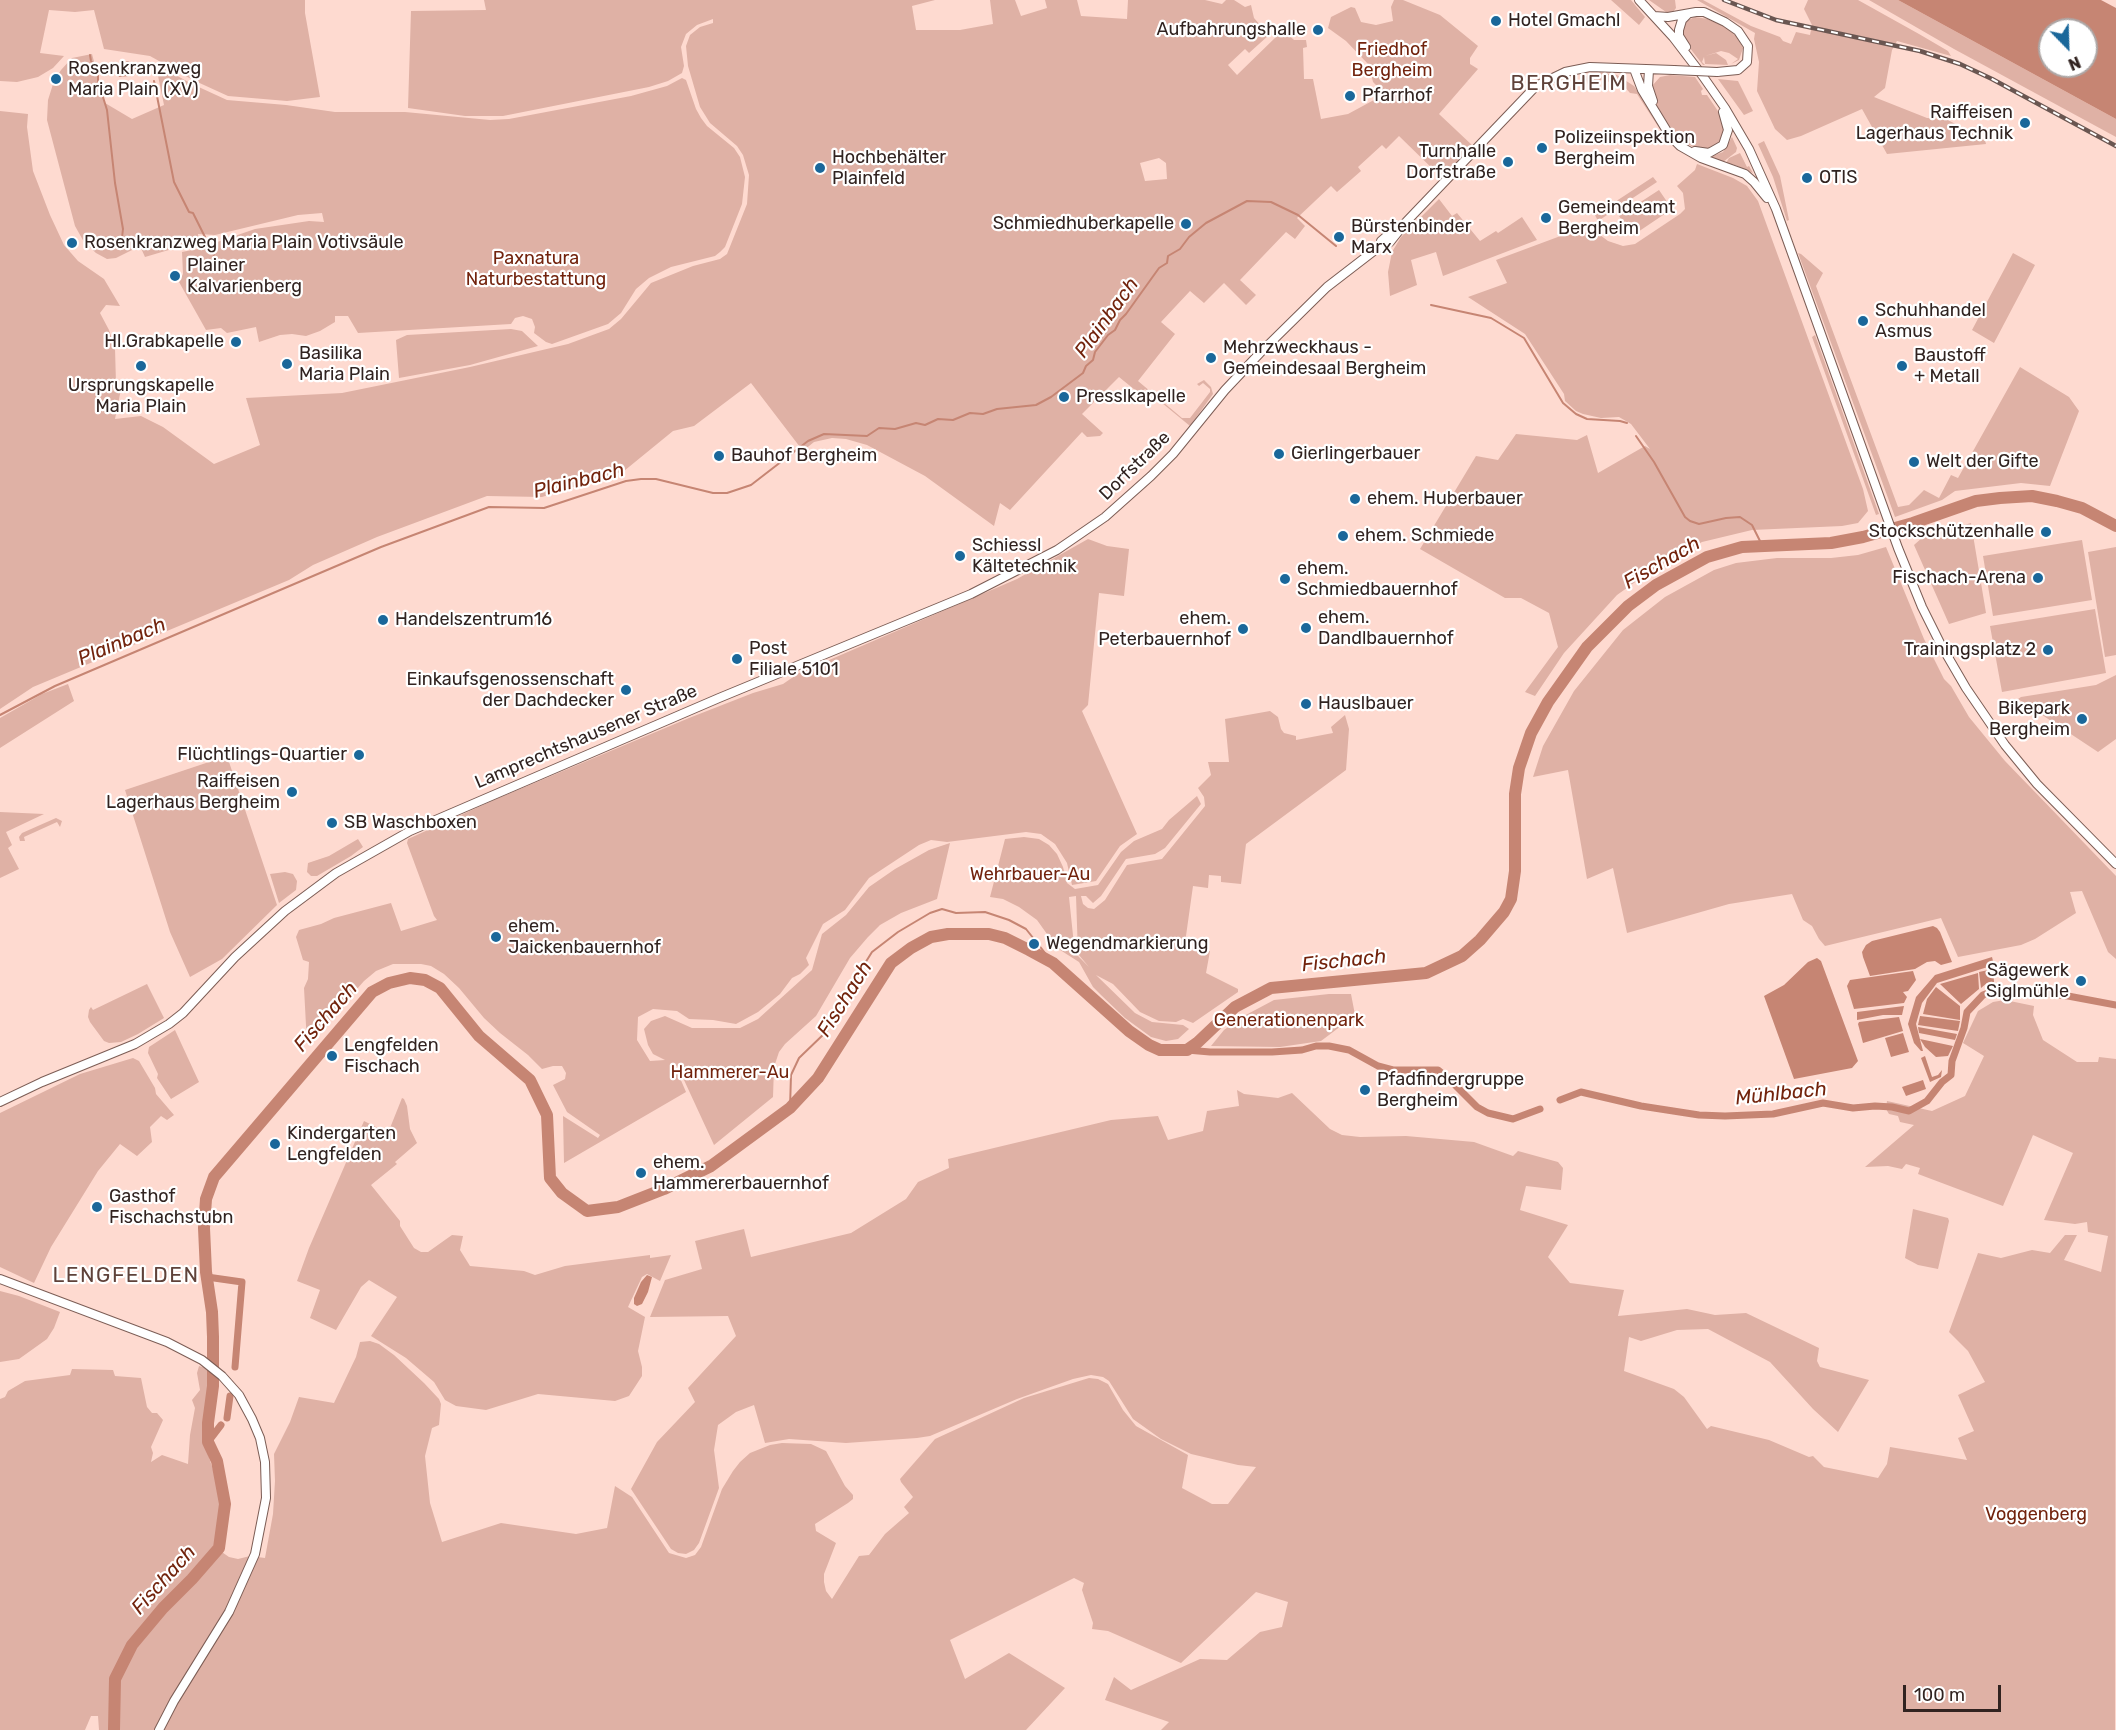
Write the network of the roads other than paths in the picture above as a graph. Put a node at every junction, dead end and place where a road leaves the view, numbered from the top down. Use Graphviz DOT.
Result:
graph roads {
  1 [pos="1639,0"];
  2 [pos="1689,13"];
  3 [pos="1654,16"];
  4 [pos="1692,61"];
  5 [pos="1634,69"];
  6 [pos="1649,70"];
  7 [pos="1715,93"];
  8 [pos="1776,210"];
  9 [pos="1027,567"];
  10 [pos="2116,864"];
  11 [pos="0,1102"];
  12 [pos="0,1279"];
  13 [pos="159,1730"];
  1 -- 3 [label="main road"];
  2 -- 3 [label="main road"];
  2 -- 4 [label="main road"];
  2 -- 6 [label="main road, bridge"];
  3 -- 4 [label="main road"];
  4 -- 7 [label="main road"];
  5 -- 6 [label="main road"];
  5 -- 8 [label="main road"];
  5 -- 9 [label="main road, Dorfstraße"];
  6 -- 7 [label="main road"];
  7 -- 8 [label="main road"];
  8 -- 10 [label="main road"];
  9 -- 11 [label="main road, Lamprechtshausener Straße"];
  12 -- 13 [label="main road"];
}
